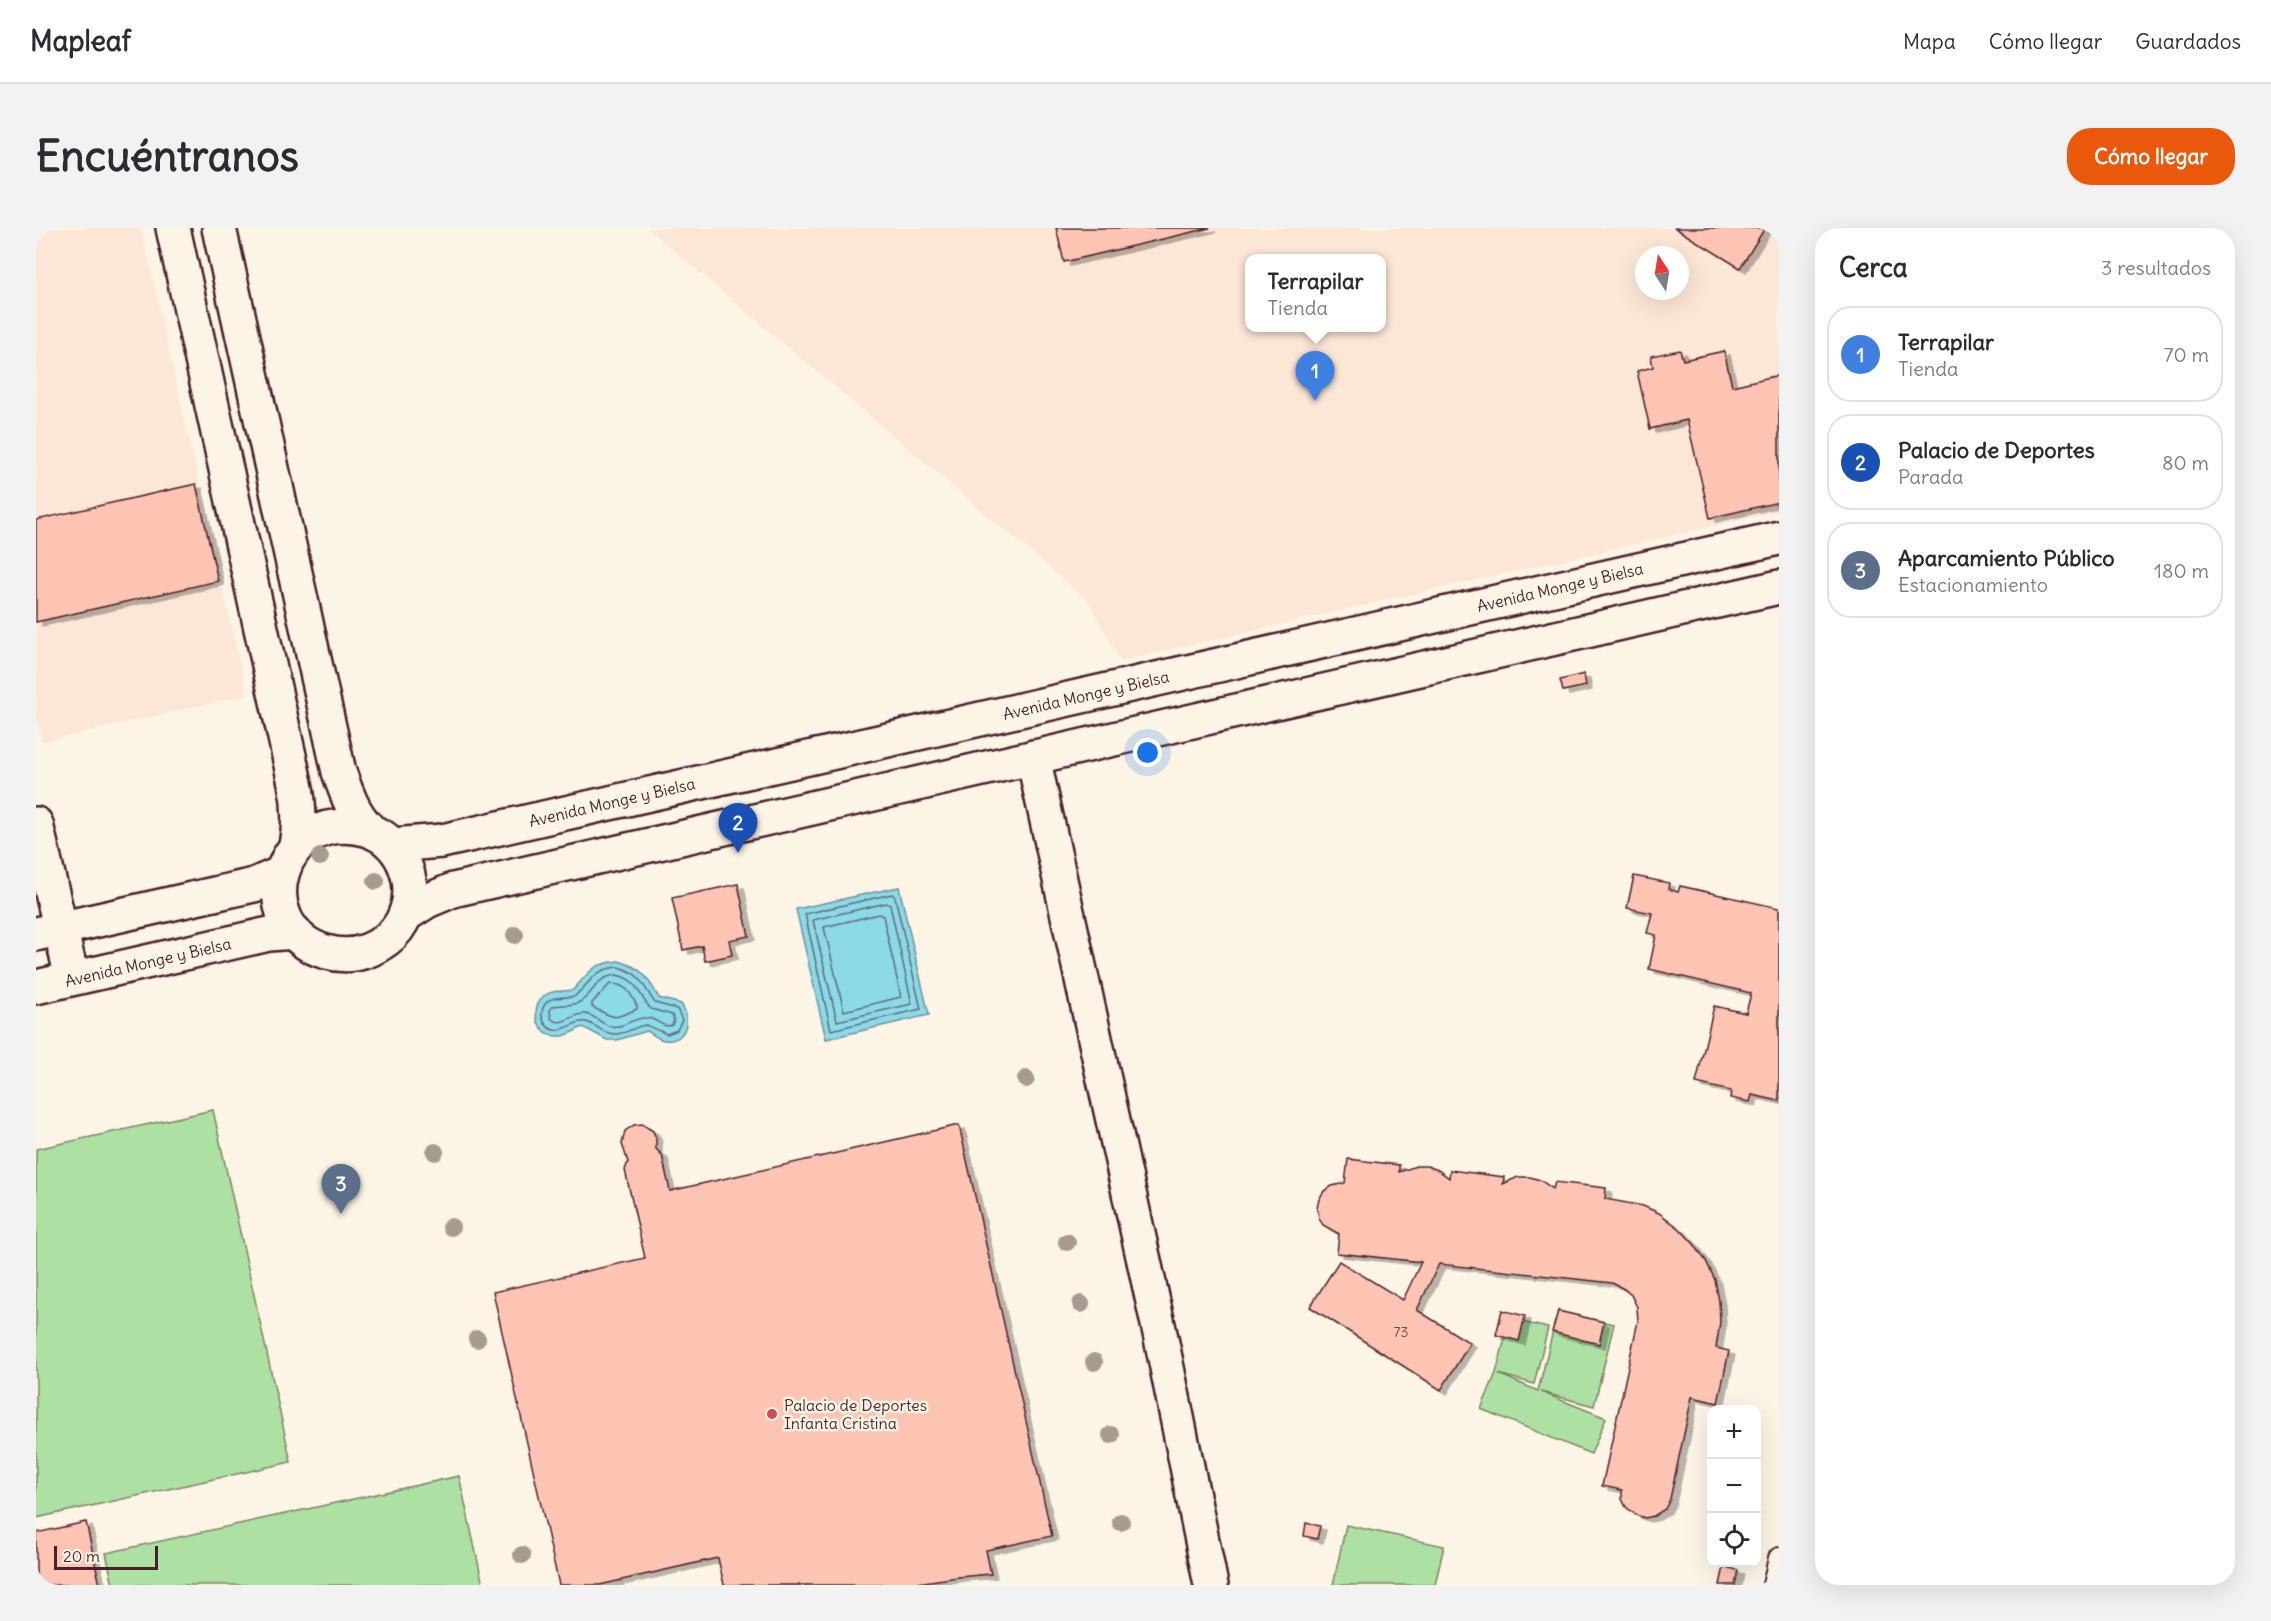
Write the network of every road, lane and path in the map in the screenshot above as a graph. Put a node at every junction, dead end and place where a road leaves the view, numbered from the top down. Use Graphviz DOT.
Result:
graph roads {
  1 [pos="173,228"];
  2 [pos="219,228"];
  3 [pos="1779,538"];
  4 [pos="1779,587"];
  5 [pos="1033,757"];
  6 [pos="36,824"];
  7 [pos="381,838"];
  8 [pos="289,860"];
  9 [pos="405,915"];
  10 [pos="48,932"];
  11 [pos="295,932"];
  12 [pos="72,978"];
  13 [pos="36,987"];
  14 [pos="1779,1558"];
  15 [pos="1210,1585"];
  16 [pos="1773,1585"];
  1 -- 8 [label="street"];
  2 -- 7 [label="street"];
  3 -- 7 [label="street, Avenida Monge y Bielsa"];
  4 -- 5 [label="street"];
  5 -- 9 [label="street"];
  5 -- 15 [label="street"];
  6 -- 10 [label="street"];
  7 -- 8 [label="street"];
  7 -- 9 [label="street"];
  8 -- 10 [label="street"];
  8 -- 11 [label="street"];
  9 -- 11 [label="street"];
  10 -- 12 [label="street"];
  11 -- 12 [label="street, Avenida Monge y Bielsa"];
  12 -- 13 [label="street, Avenida Monge y Bielsa"];
  14 -- 16 [label="lane"];
}
